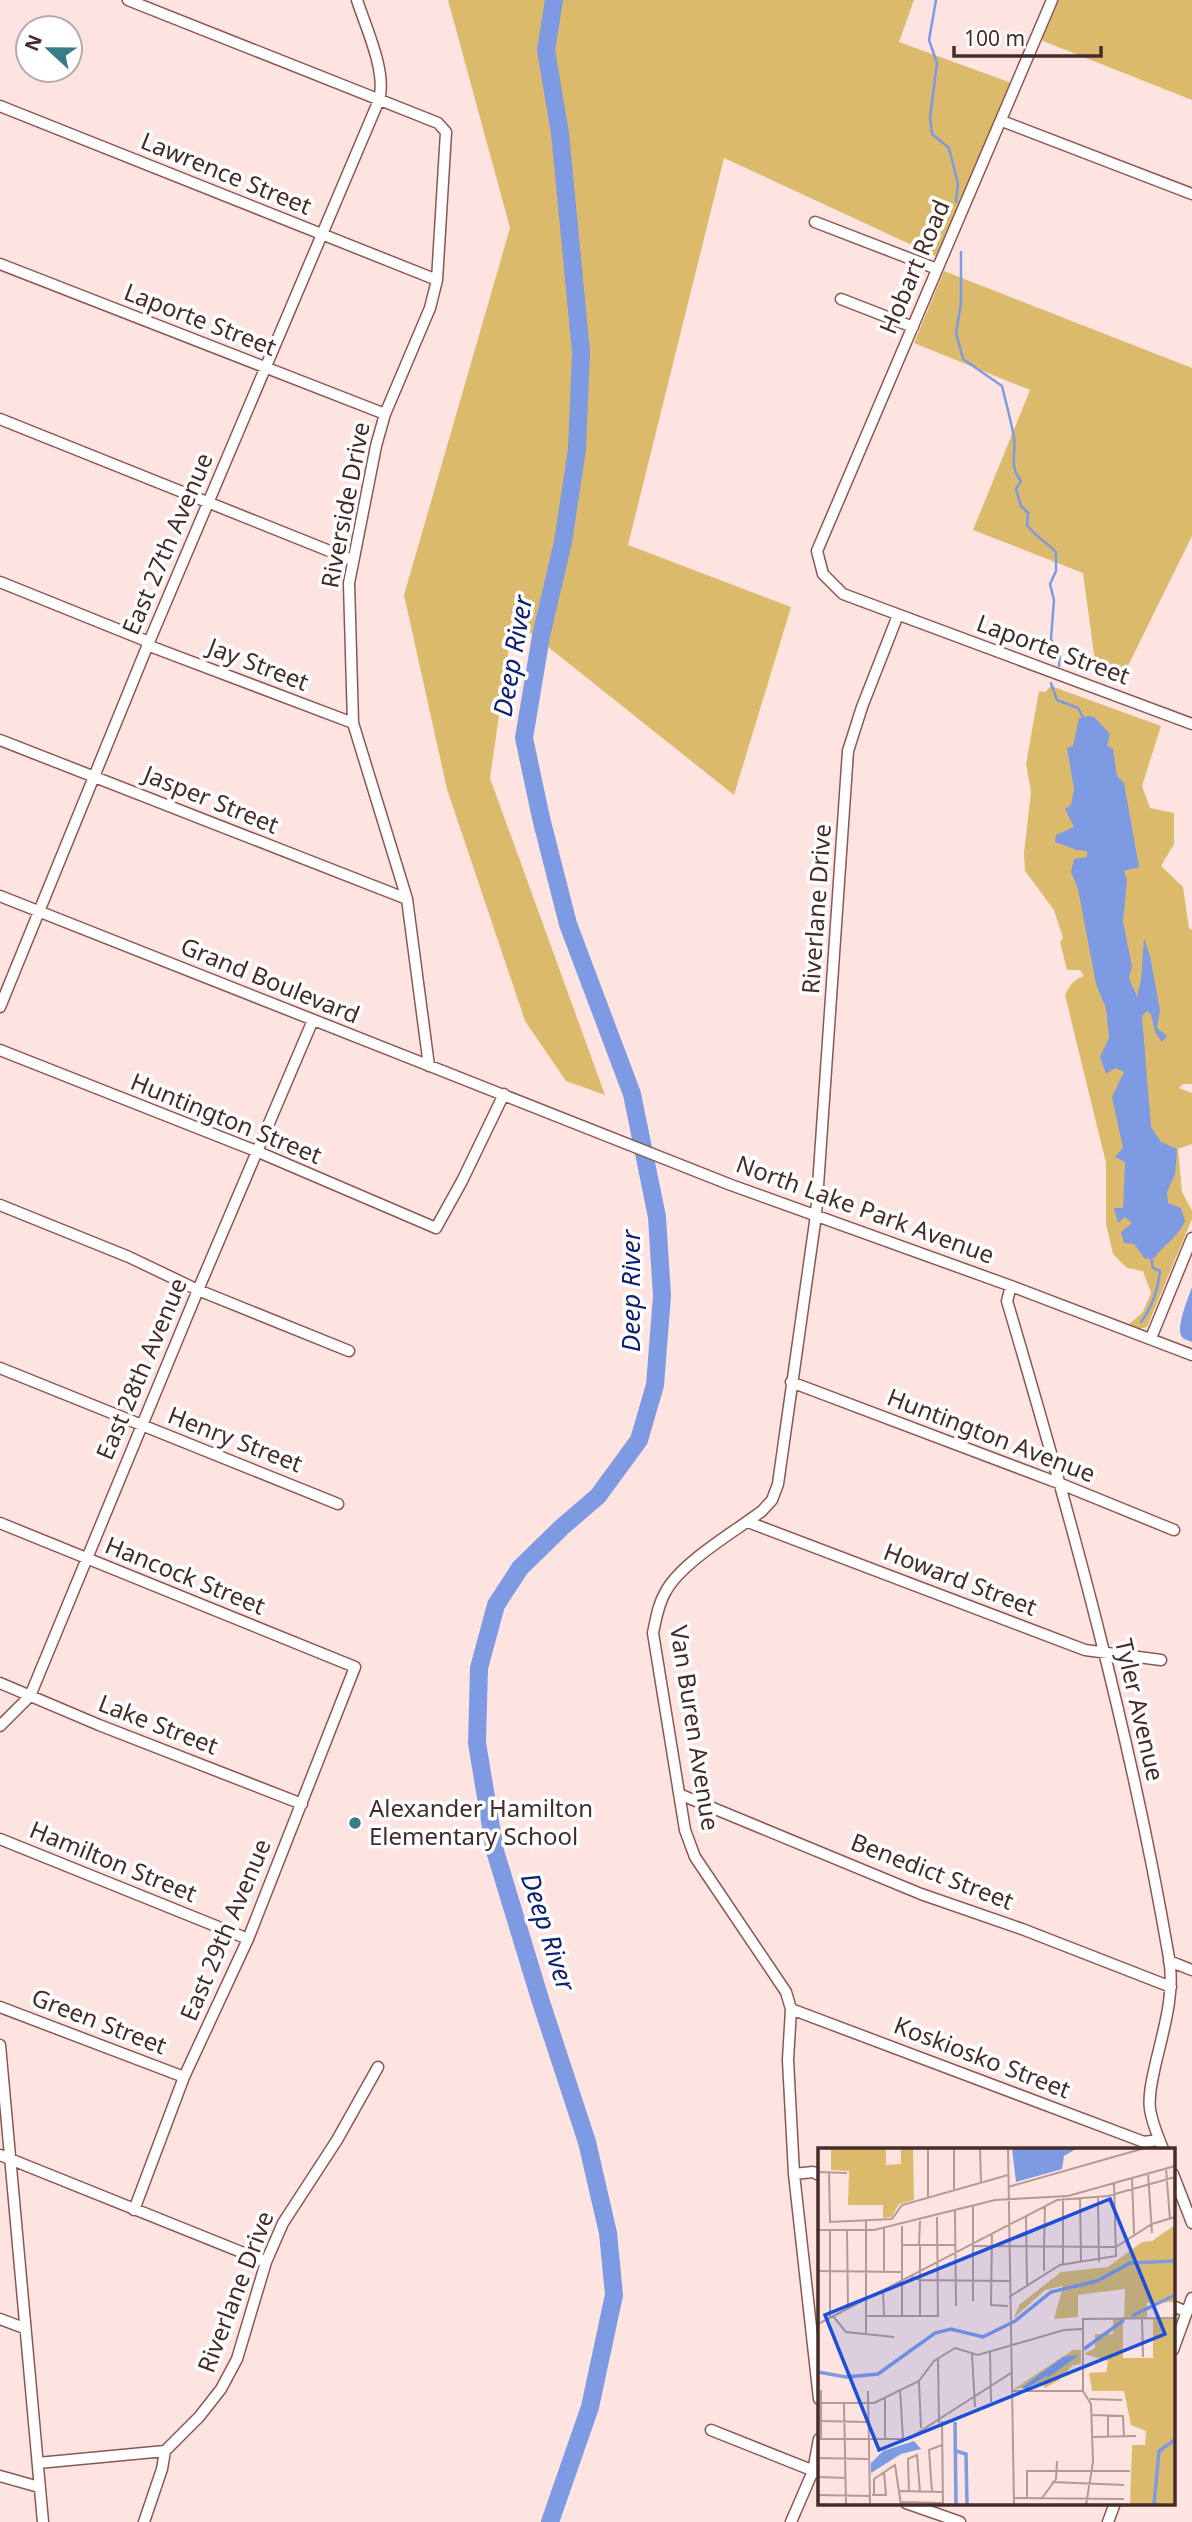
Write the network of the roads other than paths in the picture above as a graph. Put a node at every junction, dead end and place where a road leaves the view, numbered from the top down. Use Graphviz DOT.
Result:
graph roads {
  1 [pos="128,0"];
  2 [pos="358,0"];
  3 [pos="1052,0"];
  4 [pos="379,100"];
  5 [pos="0,106"];
  6 [pos="1002,121"];
  7 [pos="1192,194"];
  8 [pos="815,222"];
  9 [pos="323,235"];
  10 [pos="0,264"];
  11 [pos="937,269"];
  12 [pos="437,280"];
  13 [pos="841,299"];
  14 [pos="912,327"];
  15 [pos="265,368"];
  16 [pos="385,414"];
  17 [pos="0,419"];
  18 [pos="208,502"];
  19 [pos="817,551"];
  20 [pos="352,561"];
  21 [pos="0,582"];
  22 [pos="898,615"];
  23 [pos="148,644"];
  24 [pos="353,723"];
  25 [pos="1192,724"];
  26 [pos="0,740"];
  27 [pos="94,776"];
  28 [pos="0,896"];
  29 [pos="407,900"];
  30 [pos="38,913"];
  31 [pos="0,1007"];
  32 [pos="313,1020"];
  33 [pos="0,1050"];
  34 [pos="429,1066"];
  35 [pos="505,1094"];
  36 [pos="524,1104"];
  37 [pos="256,1151"];
  38 [pos="0,1205"];
  39 [pos="816,1215"];
  40 [pos="1192,1238"];
  41 [pos="1011,1286"];
  42 [pos="198,1290"];
  43 [pos="1151,1338"];
  44 [pos="349,1351"];
  45 [pos="1192,1355"];
  46 [pos="0,1368"];
  47 [pos="791,1382"];
  48 [pos="142,1426"];
  49 [pos="1061,1484"];
  50 [pos="338,1504"];
  51 [pos="748,1522"];
  52 [pos="0,1524"];
  53 [pos="1174,1530"];
  54 [pos="86,1560"];
  55 [pos="1104,1653"];
  56 [pos="1161,1660"];
  57 [pos="355,1667"];
  58 [pos="0,1683"];
  59 [pos="30,1696"];
  60 [pos="0,1726"];
  61 [pos="679,1794"];
  62 [pos="302,1804"];
  63 [pos="0,1839"];
  64 [pos="248,1939"];
  65 [pos="1169,1961"];
  66 [pos="1192,1970"];
  67 [pos="1171,1987"];
  68 [pos="0,2007"];
  69 [pos="791,2009"];
  70 [pos="0,2045"];
  71 [pos="378,2067"];
  72 [pos="184,2077"];
  73 [pos="1161,2144"];
  74 [pos="5,2157"];
  75 [pos="794,2174"];
  76 [pos="818,2174"];
  77 [pos="1174,2177"];
  78 [pos="134,2210"];
  79 [pos="1192,2222"];
  80 [pos="266,2262"];
  81 [pos="1192,2298"];
  82 [pos="1174,2306"];
  83 [pos="1187,2312"];
  84 [pos="0,2319"];
  85 [pos="814,2322"];
  86 [pos="24,2328"];
  87 [pos="1174,2347"];
  88 [pos="818,2384"];
  89 [pos="711,2430"];
  90 [pos="818,2450"];
  91 [pos="165,2451"];
  92 [pos="38,2463"];
  93 [pos="816,2472"];
  94 [pos="0,2476"];
  95 [pos="39,2487"];
  96 [pos="909,2504"];
  97 [pos="1115,2504"];
  98 [pos="955,2521"];
  99 [pos="43,2522"];
  100 [pos="144,2522"];
  101 [pos="791,2522"];
  102 [pos="1108,2522"];
  1 -- 4 [label="street"];
  2 -- 4 [label="street"];
  3 -- 6 [label="street, Hobart Road"];
  4 -- 9 [label="street, East 27th Avenue"];
  4 -- 12 [label="street, Riverside Drive"];
  5 -- 9 [label="street, Lawrence Street"];
  6 -- 7 [label="street"];
  6 -- 11 [label="street, Hobart Road"];
  8 -- 11 [label="street"];
  9 -- 12 [label="street, Lawrence Street"];
  9 -- 15 [label="street, East 27th Avenue"];
  10 -- 15 [label="street, Laporte Street"];
  11 -- 14 [label="street, Hobart Road"];
  12 -- 16 [label="street, Riverside Drive"];
  13 -- 14 [label="street"];
  14 -- 19 [label="street, Hobart Road"];
  15 -- 16 [label="street, Laporte Street"];
  15 -- 18 [label="street, East 27th Avenue"];
  16 -- 20 [label="street, Riverside Drive"];
  17 -- 18 [label="street"];
  18 -- 20 [label="street"];
  18 -- 23 [label="street, East 27th Avenue"];
  19 -- 22 [label="street, Laporte Street"];
  20 -- 24 [label="street, Riverside Drive"];
  21 -- 23 [label="street, Jay Street"];
  22 -- 25 [label="street, Laporte Street"];
  22 -- 39 [label="street, Riverlane Drive"];
  23 -- 24 [label="street, Jay Street"];
  23 -- 27 [label="street, East 27th Avenue"];
  24 -- 29 [label="street, Riverside Drive"];
  26 -- 27 [label="street, Jasper Street"];
  27 -- 29 [label="street, Jasper Street"];
  27 -- 30 [label="street, East 27th Avenue"];
  28 -- 30 [label="street, Grand Boulevard"];
  29 -- 34 [label="street, Riverside Drive"];
  30 -- 31 [label="street, East 27th Avenue"];
  30 -- 32 [label="street, Grand Boulevard"];
  32 -- 34 [label="street, Grand Boulevard"];
  32 -- 37 [label="street, East 28th Avenue"];
  33 -- 37 [label="street, Huntington Street"];
  34 -- 35 [label="street, Grand Boulevard"];
  35 -- 36 [label="street, Grand Boulevard"];
  35 -- 37 [label="street, Huntington Street"];
  36 -- 39 [label="street, North Lake Park Avenue"];
  37 -- 42 [label="street, East 28th Avenue"];
  38 -- 42 [label="street"];
  39 -- 41 [label="street, North Lake Park Avenue"];
  39 -- 47 [label="street, Van Buren Avenue"];
  40 -- 43 [label="street"];
  41 -- 43 [label="street, North Lake Park Avenue"];
  41 -- 49 [label="street, Tyler Avenue"];
  42 -- 44 [label="street"];
  42 -- 48 [label="street, East 28th Avenue"];
  43 -- 45 [label="street, North Lake Park Avenue"];
  46 -- 48 [label="street, Henry Street"];
  47 -- 49 [label="street, Huntington Avenue"];
  47 -- 51 [label="street, Van Buren Avenue"];
  48 -- 50 [label="street, Henry Street"];
  48 -- 54 [label="street, East 28th Avenue"];
  49 -- 53 [label="street, Huntington Avenue"];
  49 -- 55 [label="street, Tyler Avenue"];
  51 -- 55 [label="street, Howard Street"];
  51 -- 61 [label="street, Van Buren Avenue"];
  52 -- 54 [label="street, Hancock Street"];
  54 -- 57 [label="street, Hancock Street"];
  54 -- 59 [label="street, East 28th Avenue"];
  55 -- 56 [label="street, Howard Street"];
  55 -- 65 [label="street, Tyler Avenue"];
  57 -- 62 [label="street, East 29th Avenue"];
  58 -- 59 [label="street, Lake Street"];
  59 -- 60 [label="street, East 28th Avenue"];
  59 -- 62 [label="street, Lake Street"];
  61 -- 67 [label="street, Benedict Street"];
  61 -- 69 [label="street, Van Buren Avenue"];
  62 -- 64 [label="street, East 29th Avenue"];
  63 -- 64 [label="street, Hamilton Street"];
  64 -- 72 [label="street, East 29th Avenue"];
  65 -- 66 [label="street"];
  65 -- 67 [label="street, Tyler Avenue"];
  67 -- 73 [label="street, Tyler Avenue"];
  68 -- 72 [label="street, Green Street"];
  69 -- 73 [label="street, Koskiosko Street"];
  69 -- 75 [label="street, Van Buren Avenue"];
  70 -- 74 [label="street"];
  71 -- 80 [label="street, Riverlane Drive"];
  72 -- 78 [label="street, East 29th Avenue"];
  74 -- 78 [label="street"];
  74 -- 86 [label="street"];
  75 -- 76 [label="street"];
  75 -- 85 [label="street, Van Buren Avenue"];
  77 -- 79 [label="street"];
  78 -- 80 [label="street"];
  80 -- 91 [label="street, Riverlane Drive"];
  81 -- 83 [label="street"];
  82 -- 83 [label="street"];
  83 -- 87 [label="street"];
  84 -- 86 [label="street"];
  85 -- 88 [label="street, Van Buren Avenue"];
  86 -- 92 [label="street"];
  89 -- 93 [label="street"];
  90 -- 93 [label="street"];
  91 -- 92 [label="street"];
  91 -- 100 [label="street"];
  92 -- 95 [label="street"];
  93 -- 101 [label="street"];
  94 -- 95 [label="street"];
  95 -- 99 [label="street"];
  96 -- 98 [label="street"];
  97 -- 102 [label="street"];
}
